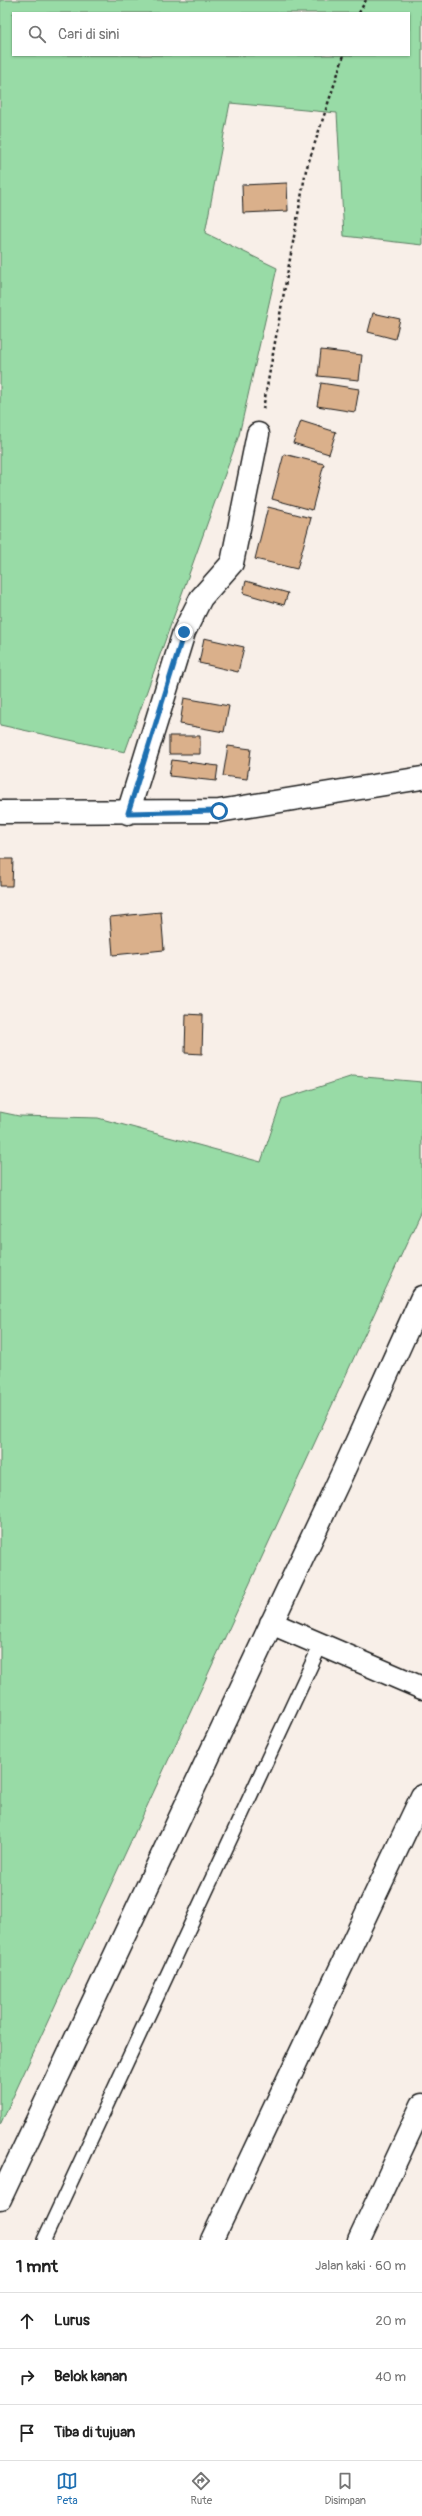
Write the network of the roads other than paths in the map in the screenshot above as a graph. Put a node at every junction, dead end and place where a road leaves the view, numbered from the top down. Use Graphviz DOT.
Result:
graph roads {
  1 [pos="258,434"];
  2 [pos="422,778"];
  3 [pos="0,812"];
  4 [pos="128,813"];
  5 [pos="422,1297"];
  6 [pos="271,1623"];
  7 [pos="321,1644"];
  8 [pos="422,1688"];
  9 [pos="422,1796"];
  10 [pos="422,2105"];
  11 [pos="0,2199"];
  12 [pos="44,2240"];
  13 [pos="212,2240"];
  14 [pos="358,2240"];
  1 -- 4 [label="street"];
  2 -- 4 [label="street"];
  3 -- 4 [label="street"];
  5 -- 6 [label="street"];
  6 -- 7 [label="street"];
  6 -- 11 [label="street"];
  7 -- 8 [label="street"];
  7 -- 12 [label="lane"];
  9 -- 13 [label="street"];
  10 -- 14 [label="street"];
}
